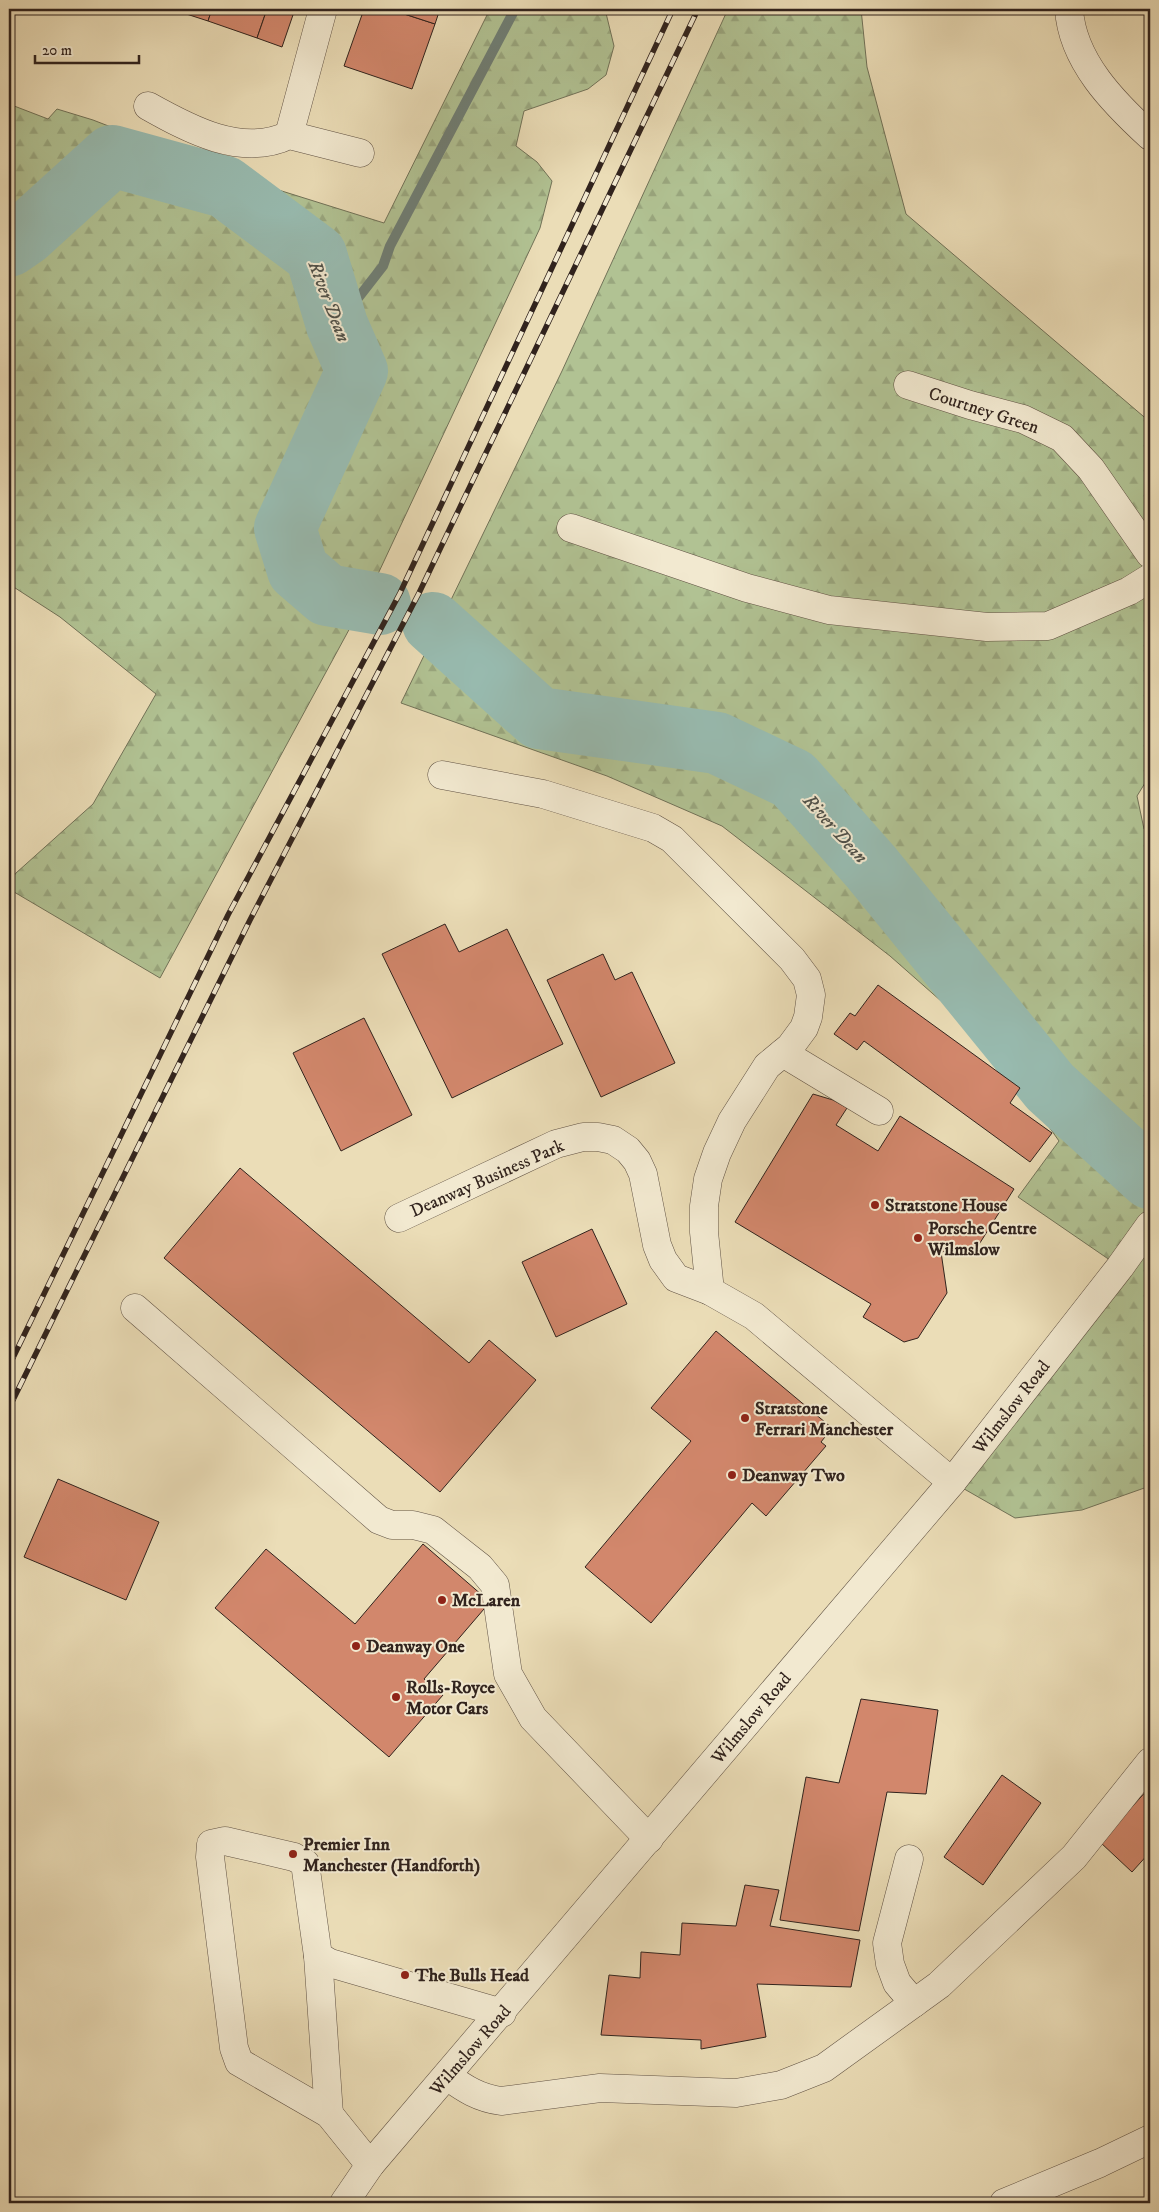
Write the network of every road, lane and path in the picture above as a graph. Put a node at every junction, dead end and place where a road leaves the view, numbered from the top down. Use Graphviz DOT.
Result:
graph roads {
  1 [pos="323,9"];
  2 [pos="1069,9"];
  3 [pos="148,106"];
  4 [pos="289,135"];
  5 [pos="1150,136"];
  6 [pos="360,153"];
  7 [pos="908,385"];
  8 [pos="571,528"];
  9 [pos="1150,554"];
  10 [pos="1150,578"];
  11 [pos="442,775"];
  12 [pos="783,1052"];
  13 [pos="879,1111"];
  14 [pos="399,1218"];
  15 [pos="1150,1225"];
  16 [pos="710,1291"];
  17 [pos="135,1308"];
  18 [pos="952,1482"];
  19 [pos="1150,1762"];
  20 [pos="649,1839"];
  21 [pos="909,1859"];
  22 [pos="318,1956"];
  23 [pos="914,2003"];
  24 [pos="502,2013"];
  25 [pos="447,2076"];
  26 [pos="329,2114"];
  27 [pos="1150,2139"];
  28 [pos="370,2166"];
  29 [pos="344,2203"];
  30 [pos="1004,2203"];
  1 -- 4 [label="street"];
  2 -- 5 [label="street"];
  3 -- 4 [label="street"];
  4 -- 6 [label="street"];
  7 -- 9 [label="street, Courtney Green"];
  8 -- 10 [label="street"];
  11 -- 12 [label="street"];
  12 -- 13 [label="street"];
  12 -- 16 [label="street"];
  14 -- 16 [label="street, Deanway Business Park"];
  15 -- 18 [label="street, Wilmslow Road"];
  16 -- 18 [label="street, Deanway Business Park"];
  17 -- 20 [label="street"];
  18 -- 20 [label="street, Wilmslow Road"];
  19 -- 23 [label="street"];
  20 -- 24 [label="street, Wilmslow Road"];
  21 -- 23 [label="street"];
  22 -- 24 [label="street"];
  22 -- 26 [label="street"];
  22 -- 26 [label="street"];
  23 -- 25 [label="street"];
  24 -- 25 [label="street, Wilmslow Road"];
  25 -- 28 [label="street, Wilmslow Road"];
  26 -- 28 [label="street"];
  27 -- 30 [label="street"];
  28 -- 29 [label="street, Wilmslow Road"];
}
